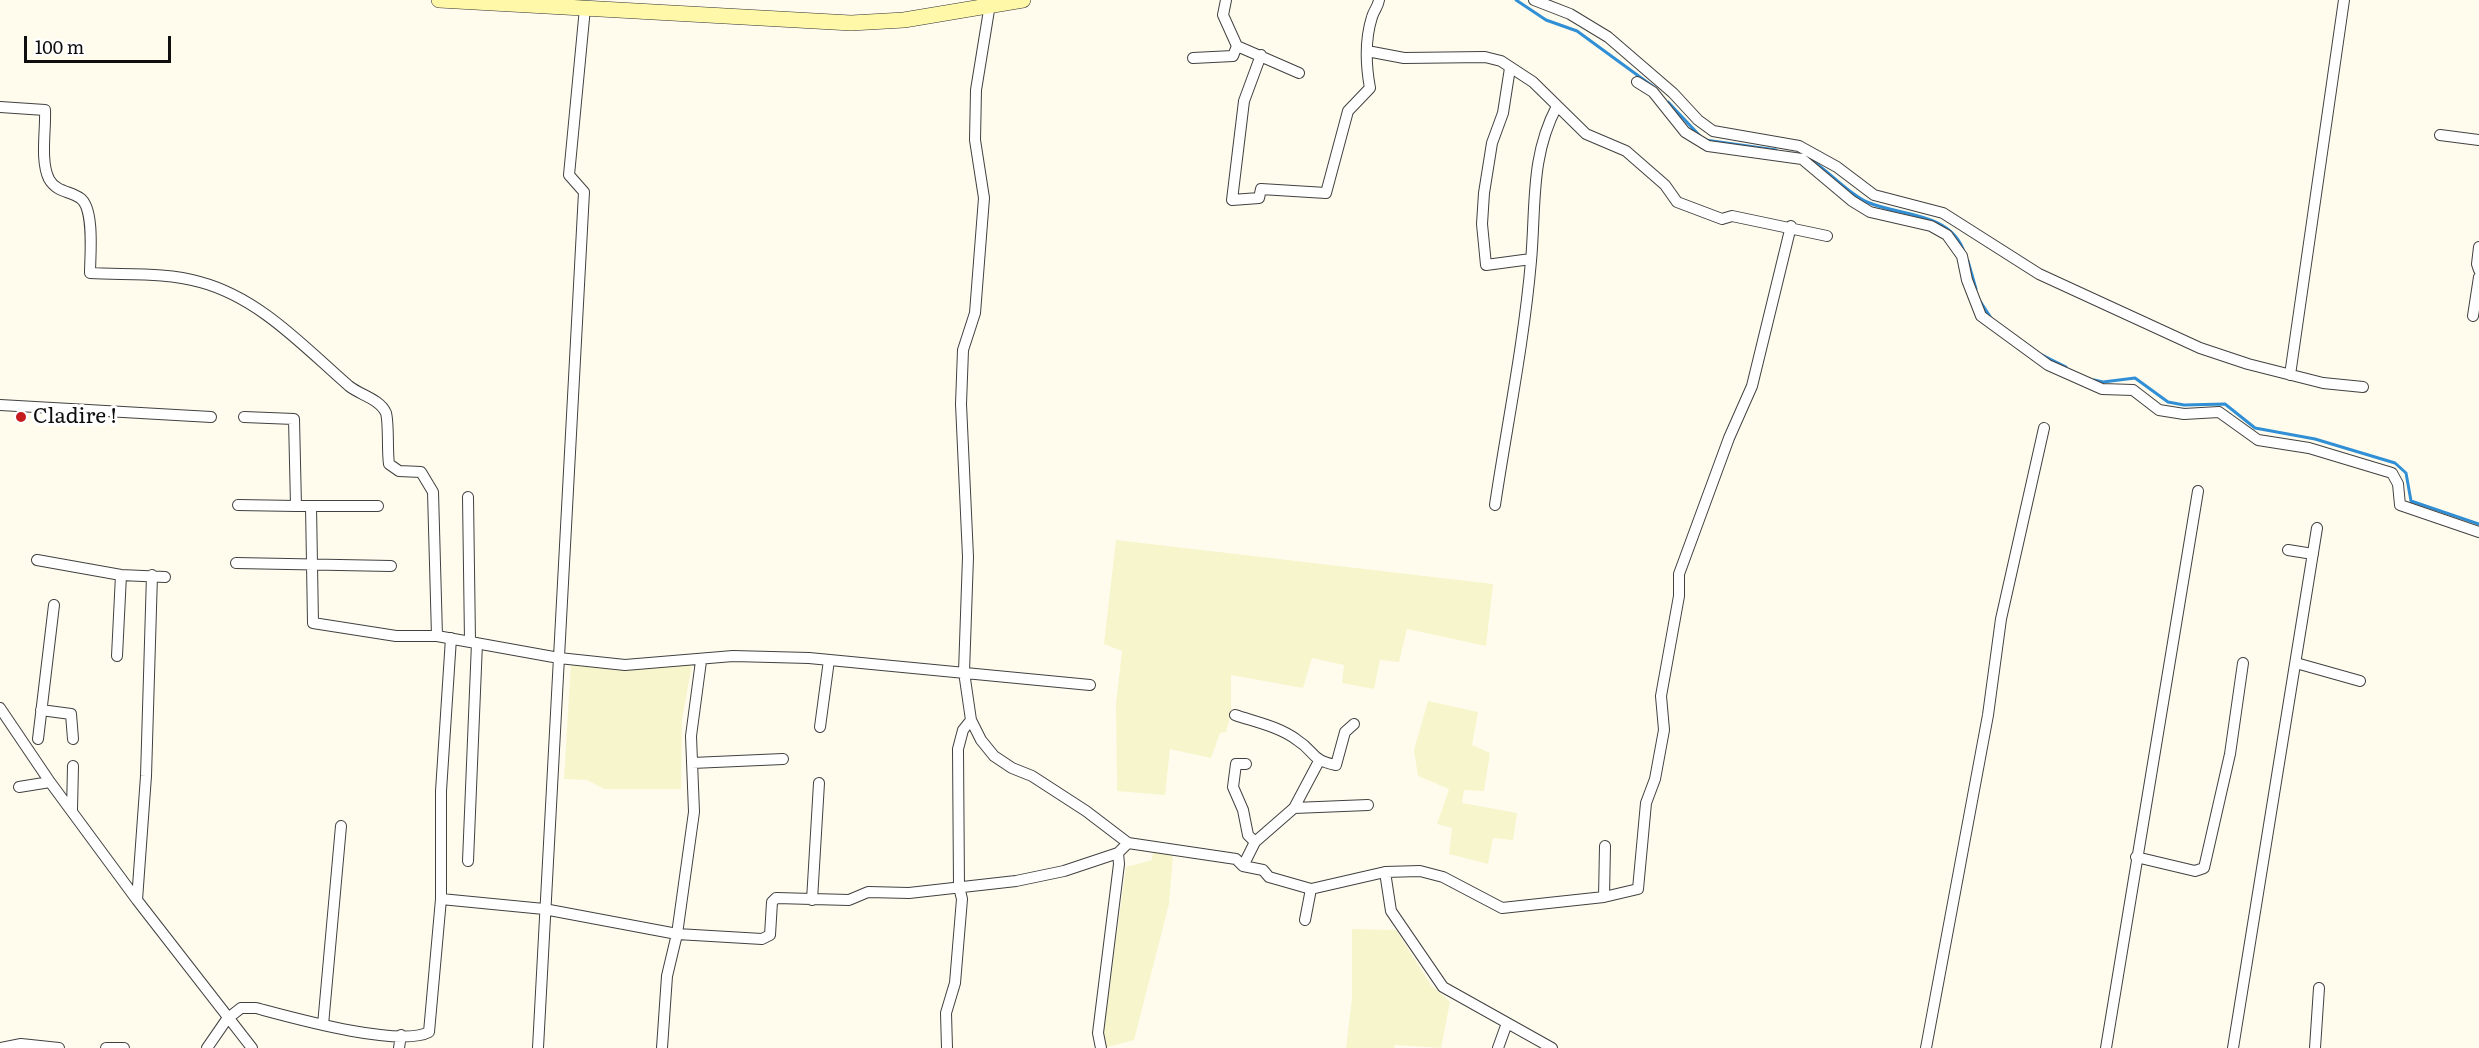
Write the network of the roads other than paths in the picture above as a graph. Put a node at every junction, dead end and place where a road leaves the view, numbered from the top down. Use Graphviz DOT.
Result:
graph roads {
  1 [pos="439,0"];
  2 [pos="1023,0"];
  3 [pos="1226,0"];
  4 [pos="1379,0"];
  5 [pos="1534,0"];
  6 [pos="2344,0"];
  7 [pos="990,4"];
  8 [pos="585,8"];
  9 [pos="1237,46"];
  10 [pos="1367,51"];
  11 [pos="1261,55"];
  12 [pos="1193,58"];
  13 [pos="1510,68"];
  14 [pos="1299,73"];
  15 [pos="1637,82"];
  16 [pos="1557,106"];
  17 [pos="0,107"];
  18 [pos="1708,128"];
  19 [pos="2440,135"];
  20 [pos="2479,140"];
  21 [pos="1705,145"];
  22 [pos="1804,154"];
  23 [pos="1791,226"];
  24 [pos="1827,236"];
  25 [pos="2479,247"];
  26 [pos="1531,259"];
  27 [pos="2479,270"];
  28 [pos="2479,277"];
  29 [pos="2474,316"];
  30 [pos="2290,375"];
  31 [pos="2363,387"];
  32 [pos="0,405"];
  33 [pos="211,417"];
  34 [pos="244,417"];
  35 [pos="2044,428"];
  36 [pos="2198,491"];
  37 [pos="468,497"];
  38 [pos="238,505"];
  39 [pos="1495,505"];
  40 [pos="296,506"];
  41 [pos="311,506"];
  42 [pos="378,506"];
  43 [pos="2317,528"];
  44 [pos="2479,532"];
  45 [pos="2288,550"];
  46 [pos="2313,554"];
  47 [pos="37,560"];
  48 [pos="236,563"];
  49 [pos="312,565"];
  50 [pos="391,566"];
  51 [pos="121,575"];
  52 [pos="152,575"];
  53 [pos="165,577"];
  54 [pos="54,605"];
  55 [pos="437,636"];
  56 [pos="451,638"];
  57 [pos="473,642"];
  58 [pos="117,656"];
  59 [pos="559,658"];
  60 [pos="829,660"];
  61 [pos="701,661"];
  62 [pos="2242,663"];
  63 [pos="2296,663"];
  64 [pos="964,672"];
  65 [pos="2360,681"];
  66 [pos="1090,685"];
  67 [pos="0,708"];
  68 [pos="41,710"];
  69 [pos="1235,715"];
  70 [pos="971,720"];
  71 [pos="1354,724"];
  72 [pos="820,727"];
  73 [pos="38,739"];
  74 [pos="73,739"];
  75 [pos="783,759"];
  76 [pos="1318,762"];
  77 [pos="692,763"];
  78 [pos="1246,764"];
  79 [pos="73,766"];
  80 [pos="50,782"];
  81 [pos="819,783"];
  82 [pos="19,787"];
  83 [pos="1368,804"];
  84 [pos="1294,808"];
  85 [pos="72,810"];
  86 [pos="341,826"];
  87 [pos="1256,842"];
  88 [pos="1128,843"];
  89 [pos="1605,846"];
  90 [pos="1118,853"];
  91 [pos="2136,857"];
  92 [pos="468,861"];
  93 [pos="1243,866"];
  94 [pos="1384,872"];
  95 [pos="959,887"];
  96 [pos="1311,889"];
  97 [pos="1604,897"];
  98 [pos="441,899"];
  99 [pos="137,900"];
  100 [pos="812,900"];
  101 [pos="544,909"];
  102 [pos="1305,920"];
  103 [pos="677,934"];
  104 [pos="2319,988"];
  105 [pos="227,1019"];
  106 [pos="1507,1023"];
  107 [pos="323,1025"];
  108 [pos="401,1035"];
  109 [pos="0,1048"];
  110 [pos="59,1048"];
  111 [pos="106,1048"];
  112 [pos="124,1048"];
  113 [pos="207,1048"];
  114 [pos="252,1048"];
  115 [pos="399,1048"];
  116 [pos="538,1048"];
  117 [pos="662,1048"];
  118 [pos="947,1048"];
  119 [pos="1101,1048"];
  120 [pos="1498,1048"];
  121 [pos="1552,1048"];
  122 [pos="1926,1048"];
  123 [pos="2106,1048"];
  124 [pos="2233,1048"];
  125 [pos="2315,1048"];
  1 -- 8 [label="main road"];
  2 -- 7 [label="main road"];
  3 -- 9 [label="street"];
  4 -- 10 [label="street"];
  5 -- 18 [label="street"];
  6 -- 30 [label="street"];
  7 -- 8 [label="main road"];
  7 -- 64 [label="street"];
  8 -- 59 [label="street"];
  9 -- 11 [label="street"];
  9 -- 12 [label="street"];
  10 -- 11 [label="street"];
  10 -- 13 [label="street"];
  11 -- 14 [label="street"];
  13 -- 16 [label="street"];
  13 -- 26 [label="street"];
  15 -- 21 [label="street"];
  16 -- 23 [label="street"];
  16 -- 26 [label="street"];
  17 -- 55 [label="street"];
  18 -- 21 [label="street"];
  18 -- 22 [label="street"];
  19 -- 20 [label="street"];
  21 -- 22 [label="street"];
  22 -- 30 [label="street"];
  22 -- 44 [label="street"];
  23 -- 24 [label="street"];
  23 -- 97 [label="street"];
  25 -- 27 [label="street"];
  26 -- 39 [label="street"];
  28 -- 29 [label="street"];
  30 -- 31 [label="street"];
  32 -- 33 [label="street"];
  34 -- 40 [label="street"];
  35 -- 122 [label="street"];
  36 -- 91 [label="street"];
  37 -- 57 [label="street"];
  38 -- 40 [label="street"];
  40 -- 41 [label="street"];
  41 -- 42 [label="street"];
  41 -- 49 [label="street"];
  43 -- 46 [label="street"];
  45 -- 46 [label="street"];
  46 -- 63 [label="street"];
  47 -- 51 [label="street"];
  48 -- 49 [label="street"];
  49 -- 50 [label="street"];
  49 -- 55 [label="street"];
  51 -- 52 [label="street"];
  51 -- 58 [label="street"];
  52 -- 53 [label="street"];
  52 -- 99 [label="street"];
  54 -- 68 [label="street"];
  55 -- 56 [label="street"];
  56 -- 57 [label="street"];
  56 -- 98 [label="street"];
  57 -- 59 [label="street"];
  57 -- 92 [label="street"];
  59 -- 61 [label="street"];
  59 -- 101 [label="street"];
  60 -- 61 [label="street"];
  60 -- 64 [label="street"];
  60 -- 72 [label="street"];
  61 -- 77 [label="street"];
  62 -- 91 [label="street"];
  63 -- 65 [label="street"];
  63 -- 124 [label="street"];
  64 -- 66 [label="street"];
  64 -- 70 [label="street"];
  67 -- 80 [label="street"];
  68 -- 73 [label="street"];
  68 -- 74 [label="street"];
  69 -- 76 [label="street"];
  70 -- 88 [label="street"];
  70 -- 95 [label="street"];
  71 -- 76 [label="street"];
  75 -- 77 [label="street"];
  76 -- 84 [label="street"];
  77 -- 103 [label="street"];
  78 -- 87 [label="street"];
  79 -- 85 [label="street"];
  80 -- 82 [label="street"];
  80 -- 85 [label="street"];
  81 -- 100 [label="street"];
  83 -- 84 [label="street"];
  84 -- 87 [label="street"];
  85 -- 99 [label="street"];
  86 -- 107 [label="street"];
  87 -- 93 [label="street"];
  88 -- 90 [label="street"];
  88 -- 93 [label="street"];
  89 -- 97 [label="street"];
  90 -- 95 [label="street"];
  90 -- 119 [label="street"];
  91 -- 123 [label="street"];
  93 -- 96 [label="street"];
  94 -- 96 [label="street"];
  94 -- 97 [label="street"];
  94 -- 106 [label="street"];
  95 -- 100 [label="street"];
  95 -- 118 [label="street"];
  96 -- 102 [label="street"];
  98 -- 101 [label="street"];
  98 -- 108 [label="street"];
  99 -- 105 [label="street"];
  100 -- 103 [label="street"];
  101 -- 103 [label="street"];
  101 -- 116 [label="street"];
  103 -- 117 [label="street"];
  104 -- 125 [label="street"];
  105 -- 107 [label="street"];
  105 -- 113 [label="street"];
  105 -- 114 [label="street"];
  106 -- 120 [label="street"];
  106 -- 121 [label="street"];
  107 -- 108 [label="street"];
  108 -- 115 [label="street"];
  109 -- 110 [label="street"];
  111 -- 112 [label="street"];
}
